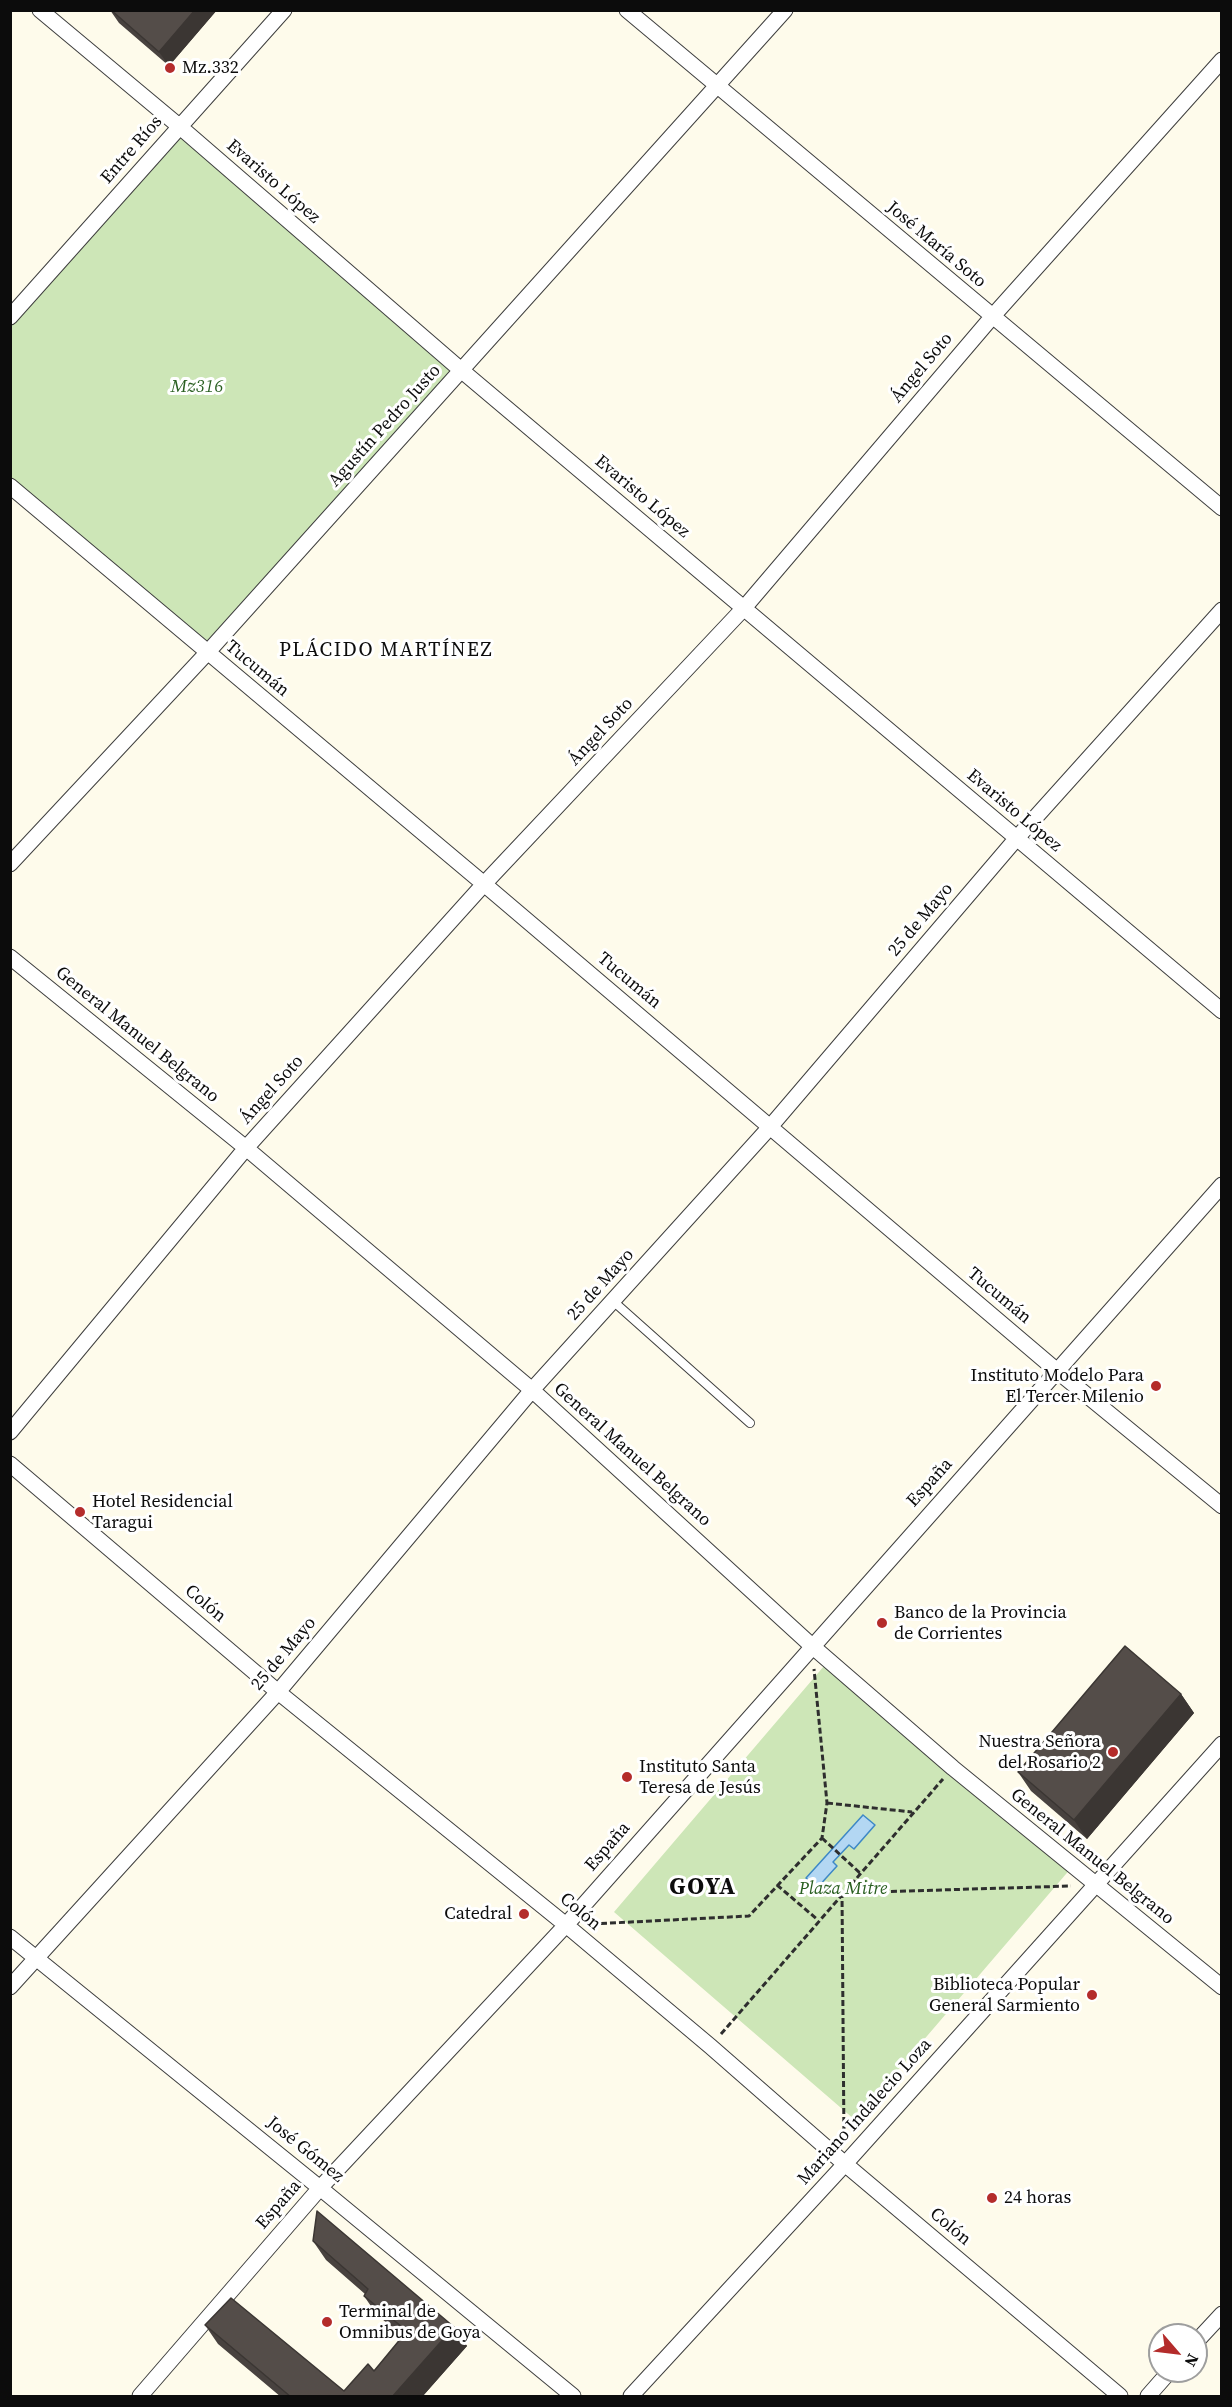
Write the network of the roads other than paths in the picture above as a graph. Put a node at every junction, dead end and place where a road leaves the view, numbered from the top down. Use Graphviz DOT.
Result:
graph roads {
  1 [pos="40,10"];
  2 [pos="284,10"];
  3 [pos="627,10"];
  4 [pos="785,10"];
  5 [pos="1221,60"];
  6 [pos="716,87"];
  7 [pos="179,126"];
  8 [pos="10,317"];
  9 [pos="992,317"];
  10 [pos="461,370"];
  11 [pos="10,486"];
  12 [pos="1221,508"];
  13 [pos="744,608"];
  14 [pos="1221,610"];
  15 [pos="207,653"];
  16 [pos="1016,839"];
  17 [pos="10,864"];
  18 [pos="484,884"];
  19 [pos="10,957"];
  20 [pos="1221,1011"];
  21 [pos="770,1127"];
  22 [pos="246,1148"];
  23 [pos="1221,1185"];
  24 [pos="613,1301"];
  25 [pos="1056,1370"];
  26 [pos="532,1390"];
  27 [pos="750,1423"];
  28 [pos="10,1432"];
  29 [pos="10,1464"];
  30 [pos="1221,1506"];
  31 [pos="812,1646"];
  32 [pos="278,1692"];
  33 [pos="1221,1744"];
  34 [pos="1095,1885"];
  35 [pos="566,1925"];
  36 [pos="10,1937"];
  37 [pos="36,1959"];
  38 [pos="10,1987"];
  39 [pos="1221,1987"];
  40 [pos="845,2163"];
  41 [pos="320,2188"];
  42 [pos="1221,2314"];
  43 [pos="1208,2329"];
  44 [pos="1160,2383"];
  45 [pos="140,2397"];
  46 [pos="573,2397"];
  47 [pos="631,2397"];
  48 [pos="1120,2397"];
  49 [pos="1148,2397"];
  1 -- 7 [label="street, Evaristo López"];
  2 -- 7 [label="street, Entre Ríos"];
  3 -- 6 [label="street, José María Soto"];
  4 -- 6 [label="street, Agustín Pedro Justo"];
  5 -- 9 [label="street, Ángel Soto"];
  6 -- 9 [label="street, José María Soto"];
  6 -- 10 [label="street, Agustín Pedro Justo"];
  7 -- 8 [label="street, Entre Ríos"];
  7 -- 10 [label="street, Evaristo López"];
  9 -- 12 [label="street, José María Soto"];
  9 -- 13 [label="street, Ángel Soto"];
  10 -- 13 [label="street, Evaristo López"];
  10 -- 15 [label="street, Agustín Pedro Justo"];
  11 -- 15 [label="street, Tucumán"];
  13 -- 16 [label="street, Evaristo López"];
  13 -- 18 [label="street, Ángel Soto"];
  14 -- 16 [label="street, 25 de Mayo"];
  15 -- 17 [label="street, Agustín Pedro Justo"];
  15 -- 18 [label="street, Tucumán"];
  16 -- 20 [label="street, Evaristo López"];
  16 -- 21 [label="street, 25 de Mayo"];
  18 -- 21 [label="street, Tucumán"];
  18 -- 22 [label="street, Ángel Soto"];
  19 -- 22 [label="street, General Manuel Belgrano"];
  21 -- 24 [label="street, 25 de Mayo"];
  21 -- 25 [label="street, Tucumán"];
  22 -- 26 [label="street, General Manuel Belgrano"];
  22 -- 28 [label="street, Ángel Soto"];
  23 -- 25 [label="street, España"];
  24 -- 26 [label="street, 25 de Mayo"];
  24 -- 27 [label="lane"];
  25 -- 30 [label="street, Tucumán"];
  25 -- 31 [label="street, España"];
  26 -- 31 [label="street, General Manuel Belgrano"];
  26 -- 32 [label="street, 25 de Mayo"];
  29 -- 32 [label="street, Colón"];
  31 -- 34 [label="street, General Manuel Belgrano"];
  31 -- 35 [label="street, España"];
  32 -- 35 [label="street, Colón"];
  32 -- 37 [label="street, 25 de Mayo"];
  33 -- 34 [label="street, Mariano Indalecio Loza"];
  34 -- 39 [label="street, General Manuel Belgrano"];
  34 -- 40 [label="street, Mariano Indalecio Loza"];
  35 -- 40 [label="street, Colón"];
  35 -- 41 [label="street, España"];
  36 -- 37 [label="street, José Gómez"];
  37 -- 38 [label="street, 25 de Mayo"];
  37 -- 41 [label="street, José Gómez"];
  40 -- 47 [label="street, Mariano Indalecio Loza"];
  40 -- 48 [label="street, Colón"];
  41 -- 45 [label="street, España"];
  41 -- 46 [label="street, José Gómez"];
  42 -- 43 [label="street"];
  44 -- 49 [label="street"];
}
